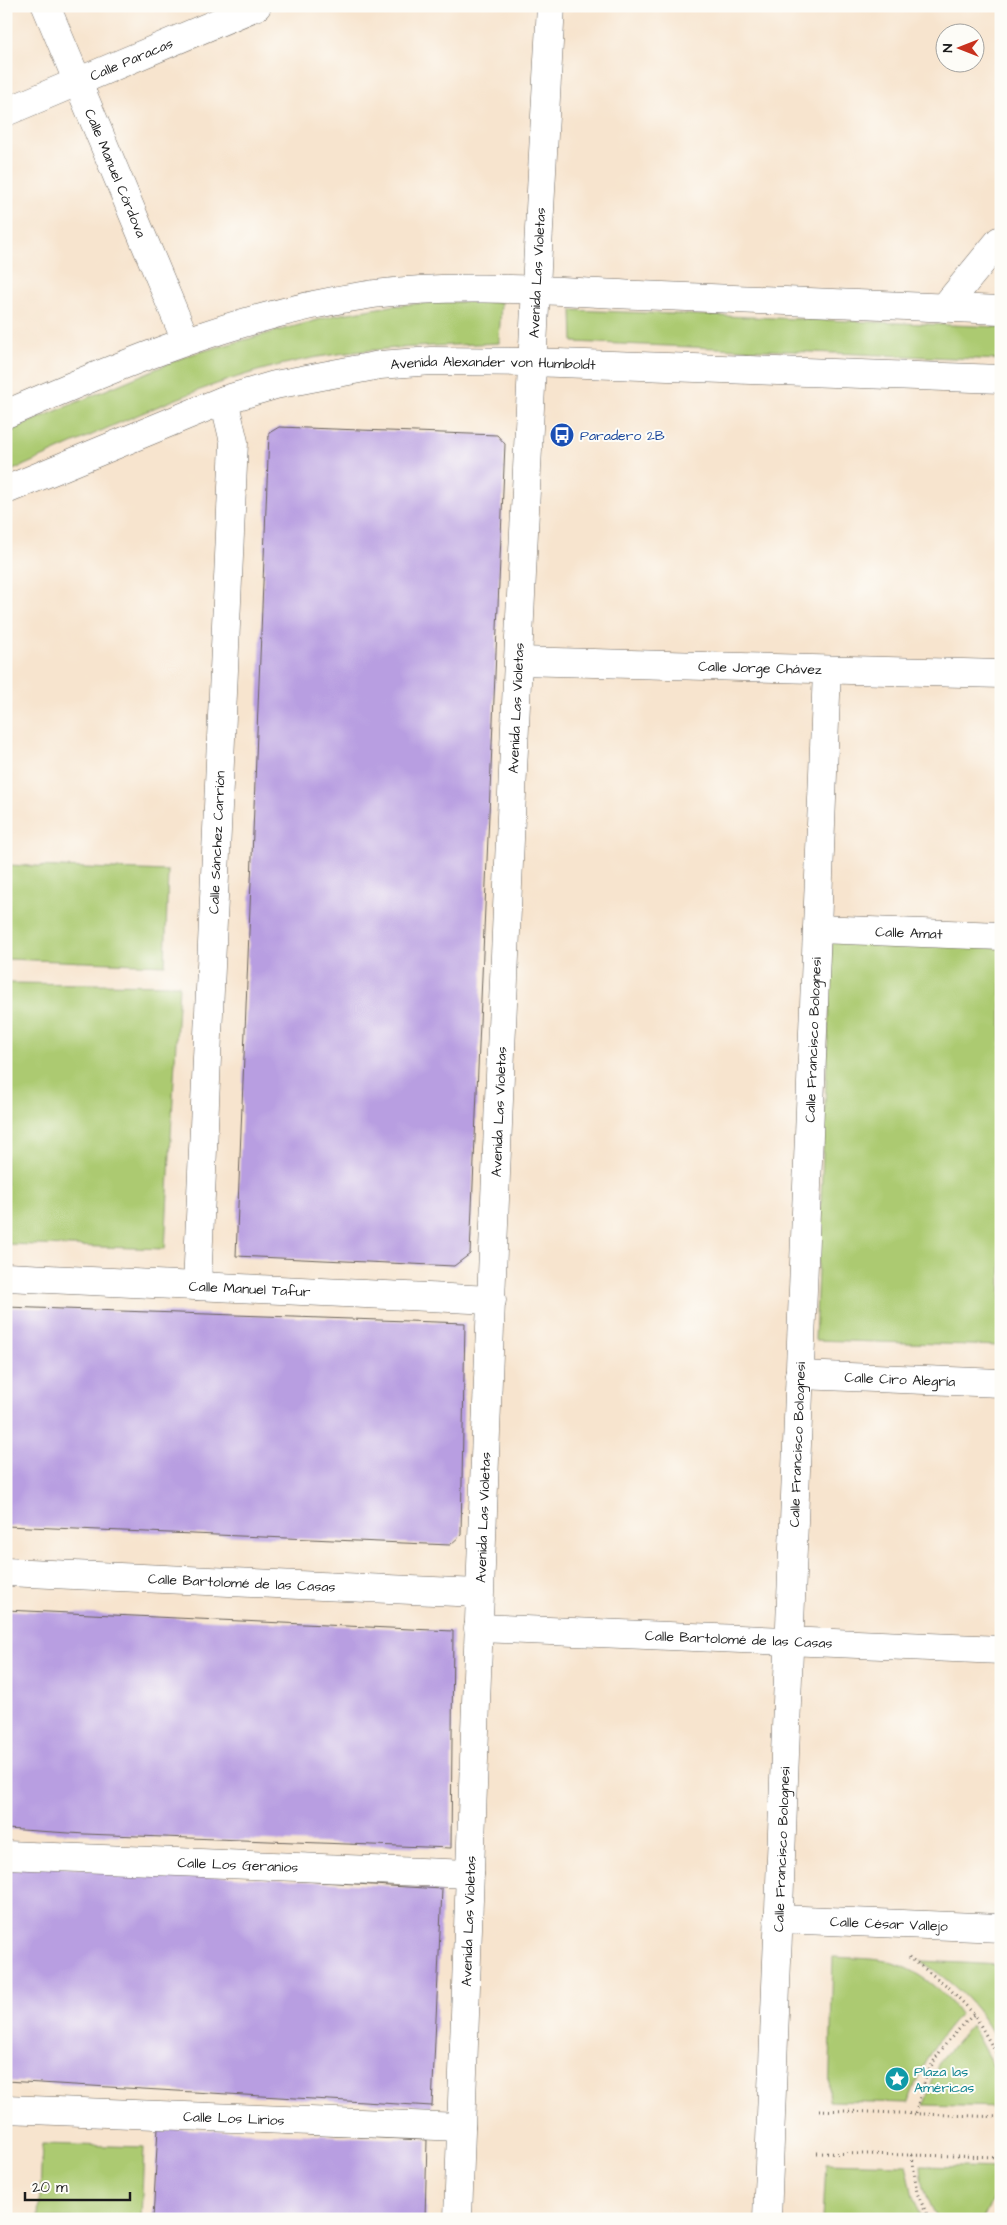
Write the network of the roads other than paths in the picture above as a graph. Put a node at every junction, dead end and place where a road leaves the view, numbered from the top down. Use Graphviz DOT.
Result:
graph roads {
  1 [pos="46,6"];
  2 [pos="257,6"];
  3 [pos="551,6"];
  4 [pos="78,82"];
  5 [pos="6,112"];
  6 [pos="999,241"];
  7 [pos="535,290"];
  8 [pos="944,308"];
  9 [pos="1001,310"];
  10 [pos="186,341"];
  11 [pos="531,362"];
  12 [pos="1001,379"];
  13 [pos="224,400"];
  14 [pos="6,414"];
  15 [pos="6,490"];
  16 [pos="518,661"];
  17 [pos="827,670"];
  18 [pos="1001,674"];
  19 [pos="817,929"];
  20 [pos="1001,936"];
  21 [pos="6,1277"];
  22 [pos="197,1286"];
  23 [pos="492,1300"];
  24 [pos="799,1375"];
  25 [pos="1001,1382"];
  26 [pos="6,1572"];
  27 [pos="479,1593"];
  28 [pos="478,1628"];
  29 [pos="790,1641"];
  30 [pos="1001,1650"];
  31 [pos="6,1855"];
  32 [pos="470,1874"];
  33 [pos="778,1919"];
  34 [pos="1001,1928"];
  35 [pos="6,2109"];
  36 [pos="461,2127"];
  37 [pos="458,2219"];
  38 [pos="767,2219"];
  1 -- 4 [label="street, Calle Manuel Córdova"];
  2 -- 4 [label="street, Calle Paracas"];
  3 -- 7 [label="street, Avenida Las Violetas"];
  4 -- 5 [label="street, Calle Paracas"];
  4 -- 10 [label="street, Calle Manuel Córdova"];
  6 -- 8 [label="street"];
  7 -- 8 [label="street"];
  7 -- 10 [label="street"];
  7 -- 11 [label="street, Avenida Las Violetas"];
  8 -- 9 [label="street"];
  10 -- 14 [label="street"];
  11 -- 12 [label="street, Avenida Alexander von Humboldt"];
  11 -- 13 [label="street, Avenida Alexander von Humboldt"];
  11 -- 16 [label="street, Avenida Las Violetas"];
  13 -- 15 [label="street, Avenida Alexander von Humboldt"];
  13 -- 22 [label="street, Calle Sánchez Carrión"];
  16 -- 17 [label="street, Calle Jorge Chávez"];
  16 -- 23 [label="street, Avenida Las Violetas"];
  17 -- 18 [label="street, Calle Jorge Chávez"];
  17 -- 19 [label="street, Calle Francisco Bolognesi"];
  19 -- 20 [label="street, Calle Amat"];
  19 -- 24 [label="street, Calle Francisco Bolognesi"];
  21 -- 22 [label="street, Calle Manuel Tafur"];
  22 -- 23 [label="street, Calle Manuel Tafur"];
  23 -- 27 [label="street, Avenida Las Violetas"];
  24 -- 25 [label="street, Calle Ciro Alegría"];
  24 -- 29 [label="street, Calle Francisco Bolognesi"];
  26 -- 27 [label="street, Calle Bartolomé de las Casas"];
  27 -- 28 [label="street, Avenida Las Violetas"];
  28 -- 29 [label="street, Calle Bartolomé de las Casas"];
  28 -- 32 [label="street, Avenida Las Violetas"];
  29 -- 30 [label="street, Calle Bartolomé de las Casas"];
  29 -- 33 [label="street, Calle Francisco Bolognesi"];
  31 -- 32 [label="street, Calle Los Geranios"];
  32 -- 36 [label="street, Avenida Las Violetas"];
  33 -- 34 [label="street, Calle César Vallejo"];
  33 -- 38 [label="street, Calle Francisco Bolognesi"];
  35 -- 36 [label="street, Calle Los Lirios"];
  36 -- 37 [label="street, Avenida Las Violetas"];
}
